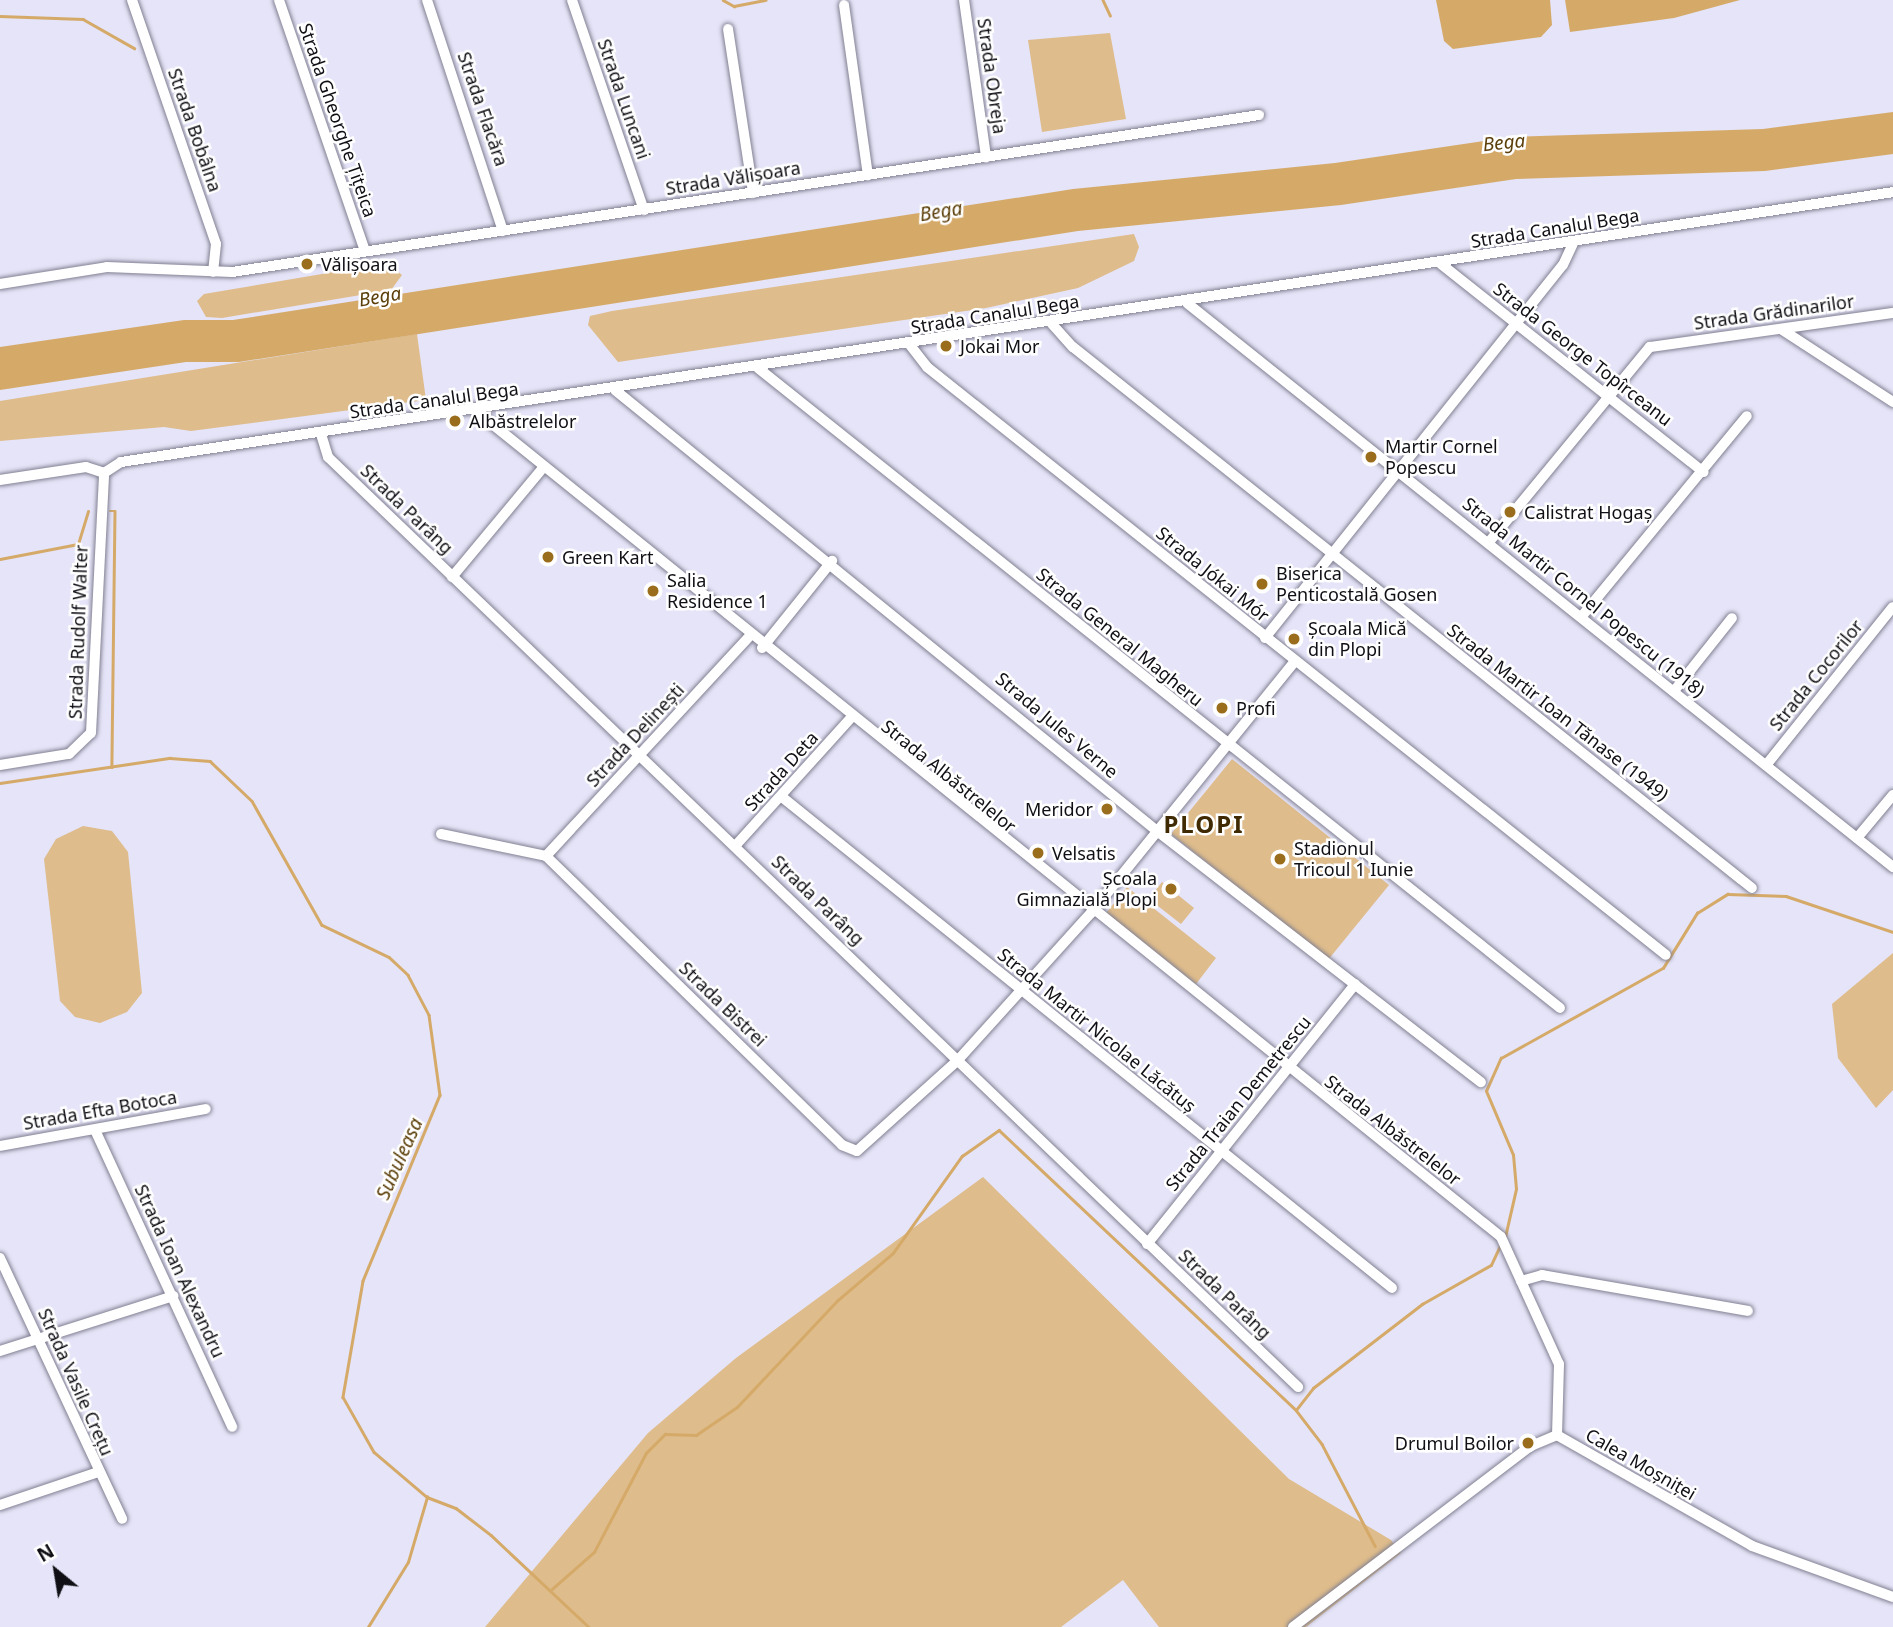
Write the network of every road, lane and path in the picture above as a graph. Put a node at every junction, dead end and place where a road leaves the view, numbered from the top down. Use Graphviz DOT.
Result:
graph roads {
  1 [pos="279,0"];
  2 [pos="428,0"];
  3 [pos="572,0"];
  4 [pos="964,0"];
  5 [pos="135,1"];
  6 [pos="844,5"];
  7 [pos="728,29"];
  8 [pos="1259,114"];
  9 [pos="986,157"];
  10 [pos="868,175"];
  11 [pos="1893,192"];
  12 [pos="753,193"];
  13 [pos="643,210"];
  14 [pos="503,230"];
  15 [pos="1573,244"];
  16 [pos="365,251"];
  17 [pos="1441,264"];
  18 [pos="213,272"];
  19 [pos="0,284"];
  20 [pos="1187,303"];
  21 [pos="1893,313"];
  22 [pos="1052,324"];
  23 [pos="1516,324"];
  24 [pos="1781,329"];
  25 [pos="910,345"];
  26 [pos="758,368"];
  27 [pos="615,390"];
  28 [pos="1609,395"];
  29 [pos="1893,402"];
  30 [pos="476,411"];
  31 [pos="1747,416"];
  32 [pos="321,434"];
  33 [pos="541,470"];
  34 [pos="1703,471"];
  35 [pos="1398,472"];
  36 [pos="104,473"];
  37 [pos="0,480"];
  38 [pos="1489,542"];
  39 [pos="1332,555"];
  40 [pos="832,561"];
  41 [pos="452,577"];
  42 [pos="1893,607"];
  43 [pos="1581,616"];
  44 [pos="1732,618"];
  45 [pos="749,637"];
  46 [pos="1265,638"];
  47 [pos="762,648"];
  48 [pos="1294,662"];
  49 [pos="1674,691"];
  50 [pos="850,719"];
  51 [pos="1226,745"];
  52 [pos="642,756"];
  53 [pos="0,765"];
  54 [pos="1767,765"];
  55 [pos="1893,795"];
  56 [pos="782,797"];
  57 [pos="1157,831"];
  58 [pos="441,834"];
  59 [pos="1857,838"];
  60 [pos="736,845"];
  61 [pos="546,856"];
  62 [pos="1893,867"];
  63 [pos="1752,888"];
  64 [pos="1091,913"];
  65 [pos="1666,955"];
  66 [pos="1355,984"];
  67 [pos="1020,991"];
  68 [pos="1560,1008"];
  69 [pos="958,1060"];
  70 [pos="1289,1069"];
  71 [pos="1481,1082"];
  72 [pos="206,1109"];
  73 [pos="95,1130"];
  74 [pos="0,1146"];
  75 [pos="1223,1153"];
  76 [pos="1147,1244"];
  77 [pos="0,1258"];
  78 [pos="1521,1281"];
  79 [pos="1392,1288"];
  80 [pos="173,1296"];
  81 [pos="1748,1311"];
  82 [pos="38,1339"];
  83 [pos="0,1351"];
  84 [pos="1298,1387"];
  85 [pos="232,1427"];
  86 [pos="1557,1435"];
  87 [pos="99,1472"];
  88 [pos="0,1505"];
  89 [pos="122,1519"];
  90 [pos="1893,1597"];
  91 [pos="1293,1627"];
  1 -- 16 [label="street, Strada Gheorghe Țițeica"];
  2 -- 14 [label="street, Strada Flacăra"];
  3 -- 13 [label="street, Strada Luncani"];
  4 -- 9 [label="street, Strada Obreja"];
  5 -- 18 [label="street, Strada Bobâlna"];
  6 -- 10 [label="street"];
  7 -- 12 [label="street"];
  8 -- 9 [label="street, Strada Vălișoara"];
  9 -- 10 [label="street, Strada Vălișoara"];
  10 -- 12 [label="street, Strada Vălișoara"];
  11 -- 15 [label="street, Strada Canalul Bega"];
  12 -- 13 [label="street, Strada Vălișoara"];
  13 -- 14 [label="street, Strada Vălișoara"];
  14 -- 16 [label="street, Strada Vălișoara"];
  15 -- 17 [label="street, Strada Canalul Bega"];
  15 -- 23 [label="street"];
  16 -- 18 [label="street, Strada Vălișoara"];
  17 -- 20 [label="street, Strada Canalul Bega"];
  17 -- 23 [label="street, Strada George Topîrceanu"];
  18 -- 19 [label="street, Strada Vălișoara"];
  20 -- 22 [label="street, Strada Canalul Bega"];
  20 -- 35 [label="street, Strada Martir Cornel Popescu (1918)"];
  21 -- 24 [label="street, Strada Grădinarilor"];
  22 -- 25 [label="street, Strada Canalul Bega"];
  22 -- 39 [label="street, Strada Martir Ioan Tănase (1949)"];
  23 -- 28 [label="street, Strada George Topîrceanu"];
  23 -- 35 [label="street"];
  24 -- 28 [label="street, Strada Grădinarilor"];
  24 -- 29 [label="street"];
  25 -- 26 [label="street, Strada Canalul Bega"];
  25 -- 46 [label="street, Strada Jókai Mór"];
  26 -- 27 [label="street, Strada Canalul Bega"];
  26 -- 51 [label="street, Strada General Magheru"];
  27 -- 30 [label="street, Strada Canalul Bega"];
  27 -- 40 [label="street, Strada Jules Verne"];
  28 -- 34 [label="street, Strada George Topîrceanu"];
  28 -- 38 [label="street"];
  30 -- 32 [label="street, Strada Canalul Bega"];
  30 -- 33 [label="street, Strada Albăstrelelor"];
  31 -- 34 [label="street"];
  32 -- 36 [label="street, Strada Canalul Bega"];
  32 -- 41 [label="street, Strada Parâng"];
  33 -- 41 [label="street"];
  33 -- 45 [label="street, Strada Albăstrelelor"];
  34 -- 43 [label="street"];
  35 -- 38 [label="street, Strada Martir Cornel Popescu (1918)"];
  35 -- 39 [label="street"];
  36 -- 37 [label="street"];
  36 -- 53 [label="street, Strada Rudolf Walter"];
  38 -- 43 [label="street, Strada Martir Cornel Popescu (1918)"];
  39 -- 46 [label="street"];
  39 -- 63 [label="street, Strada Martir Ioan Tănase (1949)"];
  40 -- 47 [label="street"];
  40 -- 57 [label="street, Strada Jules Verne"];
  41 -- 52 [label="street, Strada Parâng"];
  42 -- 54 [label="street, Strada Cocorilor"];
  43 -- 49 [label="street, Strada Martir Cornel Popescu (1918)"];
  44 -- 49 [label="street"];
  45 -- 47 [label="street, Strada Albăstrelelor"];
  45 -- 52 [label="street, Strada Delinești"];
  46 -- 48 [label="street, Strada Jókai Mór"];
  47 -- 50 [label="street, Strada Albăstrelelor"];
  48 -- 51 [label="street"];
  48 -- 65 [label="street, Strada Jókai Mór"];
  49 -- 54 [label="street, Strada Martir Cornel Popescu (1918)"];
  50 -- 56 [label="street, Strada Deta"];
  50 -- 64 [label="street, Strada Albăstrelelor"];
  51 -- 57 [label="street"];
  51 -- 68 [label="street, Strada General Magheru"];
  52 -- 60 [label="street, Strada Parâng"];
  52 -- 61 [label="street, Strada Delinești"];
  54 -- 59 [label="street, Strada Martir Cornel Popescu (1918)"];
  55 -- 59 [label="street"];
  56 -- 60 [label="street, Strada Deta"];
  56 -- 67 [label="street, Strada Martir Nicolae Lăcătuș"];
  57 -- 64 [label="street"];
  57 -- 66 [label="street, Strada Jules Verne"];
  58 -- 61 [label="street"];
  59 -- 62 [label="street, Strada Martir Cornel Popescu (1918)"];
  60 -- 69 [label="street, Strada Parâng"];
  61 -- 69 [label="street, Strada Bistrei"];
  64 -- 67 [label="street"];
  64 -- 70 [label="street, Strada Albăstrelelor"];
  66 -- 70 [label="street, Strada Traian Demetrescu"];
  66 -- 71 [label="street, Strada Jules Verne"];
  67 -- 69 [label="street"];
  67 -- 75 [label="street, Strada Martir Nicolae Lăcătuș"];
  69 -- 76 [label="street, Strada Parâng"];
  70 -- 75 [label="street, Strada Traian Demetrescu"];
  70 -- 78 [label="street, Strada Albăstrelelor"];
  72 -- 73 [label="street, Strada Efta Botoca"];
  73 -- 74 [label="street, Strada Efta Botoca"];
  73 -- 80 [label="street, Strada Ioan Alexandru"];
  75 -- 76 [label="street, Strada Traian Demetrescu"];
  75 -- 79 [label="street, Strada Martir Nicolae Lăcătuș"];
  76 -- 84 [label="street, Strada Parâng"];
  77 -- 82 [label="street, Strada Vasile Crețu"];
  78 -- 81 [label="street"];
  78 -- 86 [label="street, Strada Albăstrelelor"];
  80 -- 82 [label="street"];
  80 -- 85 [label="street, Strada Ioan Alexandru"];
  82 -- 83 [label="street"];
  82 -- 87 [label="street, Strada Vasile Crețu"];
  86 -- 90 [label="street, Calea Moșniței"];
  86 -- 91 [label="street, Calea Moșniței"];
  87 -- 88 [label="street"];
  87 -- 89 [label="street, Strada Vasile Crețu"];
}
